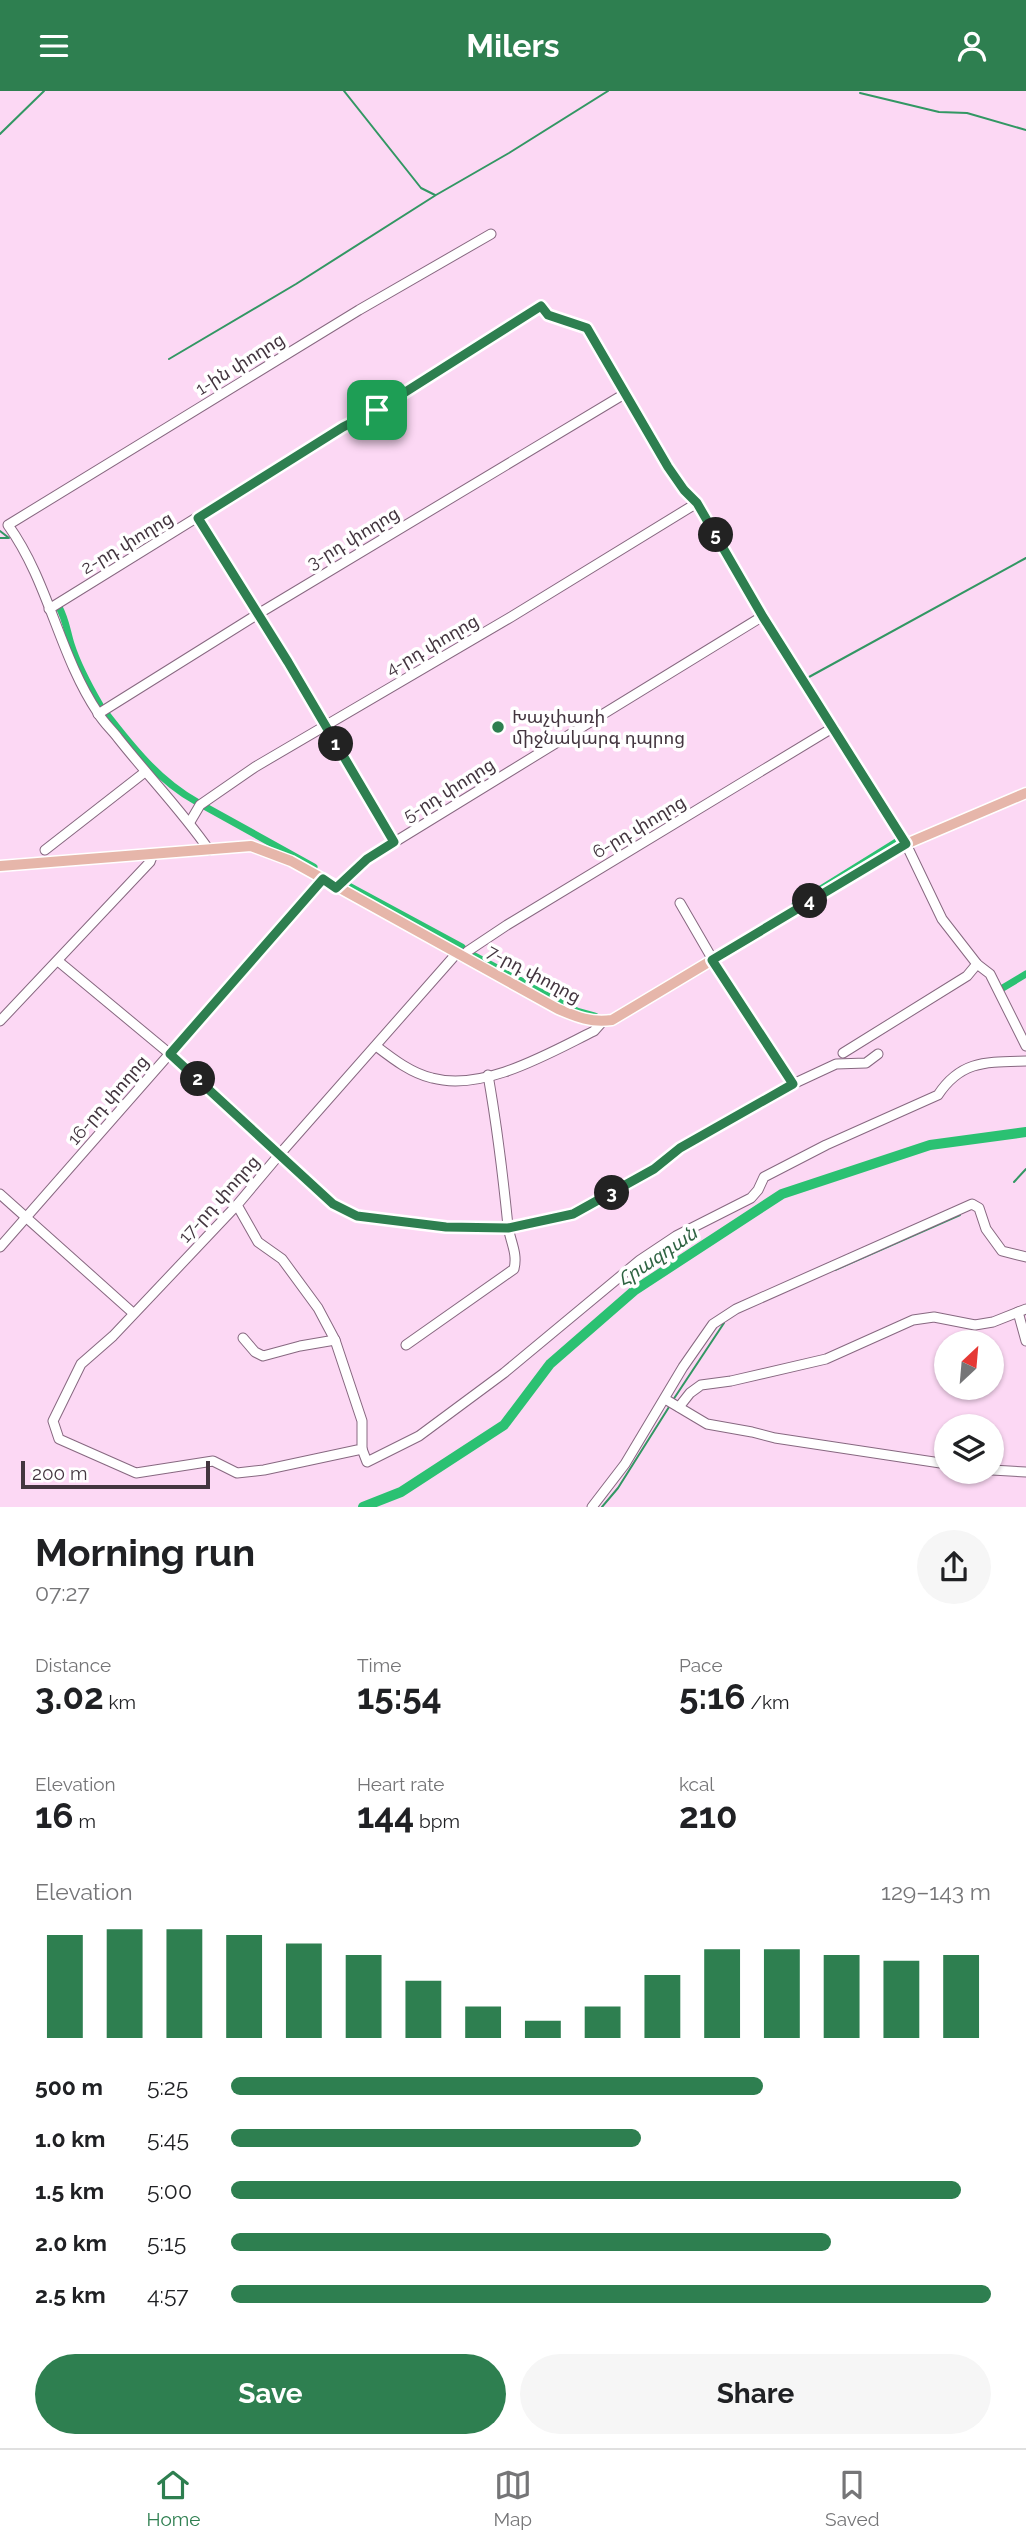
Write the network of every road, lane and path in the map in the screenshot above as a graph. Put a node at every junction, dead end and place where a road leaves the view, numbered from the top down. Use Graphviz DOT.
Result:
graph roads {
  1 [pos="491,234"];
  2 [pos="626,393"];
  3 [pos="697,503"];
  4 [pos="198,518"];
  5 [pos="49,609"];
  6 [pos="257,614"];
  7 [pos="763,617"];
  8 [pos="98,713"];
  9 [pos="326,727"];
  10 [pos="834,727"];
  11 [pos="145,772"];
  12 [pos="1026,793"];
  13 [pos="190,822"];
  14 [pos="394,842"];
  15 [pos="906,844"];
  16 [pos="45,850"];
  17 [pos="209,850"];
  18 [pos="153,854"];
  19 [pos="1,869"];
  20 [pos="323,879"];
  21 [pos="336,888"];
  22 [pos="680,903"];
  23 [pos="460,955"];
  24 [pos="712,960"];
  25 [pos="58,961"];
  26 [pos="977,964"];
  27 [pos="0,1021"];
  28 [pos="602,1022"];
  29 [pos="376,1046"];
  30 [pos="1026,1046"];
  31 [pos="844,1053"];
  32 [pos="170,1054"];
  33 [pos="878,1054"];
  34 [pos="1026,1061"];
  35 [pos="488,1076"];
  36 [pos="793,1084"];
  37 [pos="279,1155"];
  38 [pos="0,1194"];
  39 [pos="237,1205"];
  40 [pos="26,1218"];
  41 [pos="508,1228"];
  42 [pos="0,1247"];
  43 [pos="1026,1257"];
  44 [pos="1022,1311"];
  45 [pos="133,1313"];
  46 [pos="243,1338"];
  47 [pos="335,1340"];
  48 [pos="1026,1341"];
  49 [pos="406,1345"];
  50 [pos="665,1399"];
  51 [pos="679,1407"];
  52 [pos="362,1449"];
  53 [pos="934,1462"];
  54 [pos="1004,1471"];
  55 [pos="1026,1472"];
  56 [pos="592,1507"];
  1 -- 5 [label="street, 1-ին փողոց"];
  2 -- 3 [label="street"];
  2 -- 4 [label="street, 2-րդ փողոց"];
  2 -- 6 [label="street, 3-րդ փողոց"];
  3 -- 7 [label="street"];
  3 -- 9 [label="street, 4-րդ փողոց"];
  4 -- 5 [label="street, 2-րդ փողոց"];
  4 -- 6 [label="street"];
  5 -- 8 [label="street"];
  6 -- 8 [label="street, 3-րդ փողոց"];
  6 -- 9 [label="street"];
  7 -- 10 [label="street"];
  7 -- 14 [label="street, 5-րդ փողոց"];
  8 -- 11 [label="street"];
  9 -- 13 [label="street, 4-րդ փողոց"];
  9 -- 14 [label="street"];
  10 -- 15 [label="street"];
  10 -- 23 [label="street, 6-րդ փողոց"];
  11 -- 13 [label="street"];
  11 -- 16 [label="street"];
  12 -- 15 [label="main road"];
  13 -- 17 [label="street"];
  14 -- 21 [label="street, 5-րդ փողոց"];
  15 -- 24 [label="main road"];
  15 -- 26 [label="street"];
  17 -- 18 [label="main road, 7-րդ փողոց"];
  17 -- 20 [label="main road, 7-րդ փողոց"];
  18 -- 19 [label="main road, 7-րդ փողոց"];
  18 -- 25 [label="street"];
  20 -- 21 [label="main road, 7-րդ փողոց"];
  20 -- 32 [label="street, 16-րդ փողոց"];
  21 -- 23 [label="main road, 7-րդ փողոց"];
  22 -- 24 [label="street"];
  23 -- 28 [label="main road, 7-րդ փողոց"];
  23 -- 29 [label="street, 17-րդ փողոց"];
  24 -- 28 [label="main road"];
  24 -- 36 [label="street"];
  25 -- 27 [label="street"];
  25 -- 32 [label="street"];
  26 -- 30 [label="street"];
  26 -- 31 [label="street"];
  28 -- 35 [label="street"];
  29 -- 35 [label="street"];
  29 -- 37 [label="street, 17-րդ փողոց"];
  32 -- 37 [label="street"];
  32 -- 40 [label="street, 16-րդ փողոց"];
  33 -- 36 [label="street"];
  34 -- 52 [label="street"];
  35 -- 41 [label="street"];
  36 -- 41 [label="street"];
  37 -- 39 [label="street, 17-րդ փողոց"];
  37 -- 41 [label="street"];
  38 -- 40 [label="street"];
  39 -- 45 [label="street, 17-րդ փողոց"];
  39 -- 47 [label="street"];
  40 -- 42 [label="street, 16-րդ փողոց"];
  40 -- 45 [label="street"];
  41 -- 49 [label="street"];
  43 -- 50 [label="street"];
  44 -- 48 [label="street"];
  44 -- 51 [label="street"];
  45 -- 52 [label="street, 17-րդ փողոց"];
  46 -- 47 [label="street"];
  47 -- 52 [label="street"];
  50 -- 51 [label="street"];
  50 -- 56 [label="street"];
  51 -- 53 [label="street"];
  54 -- 55 [label="street"];
}
